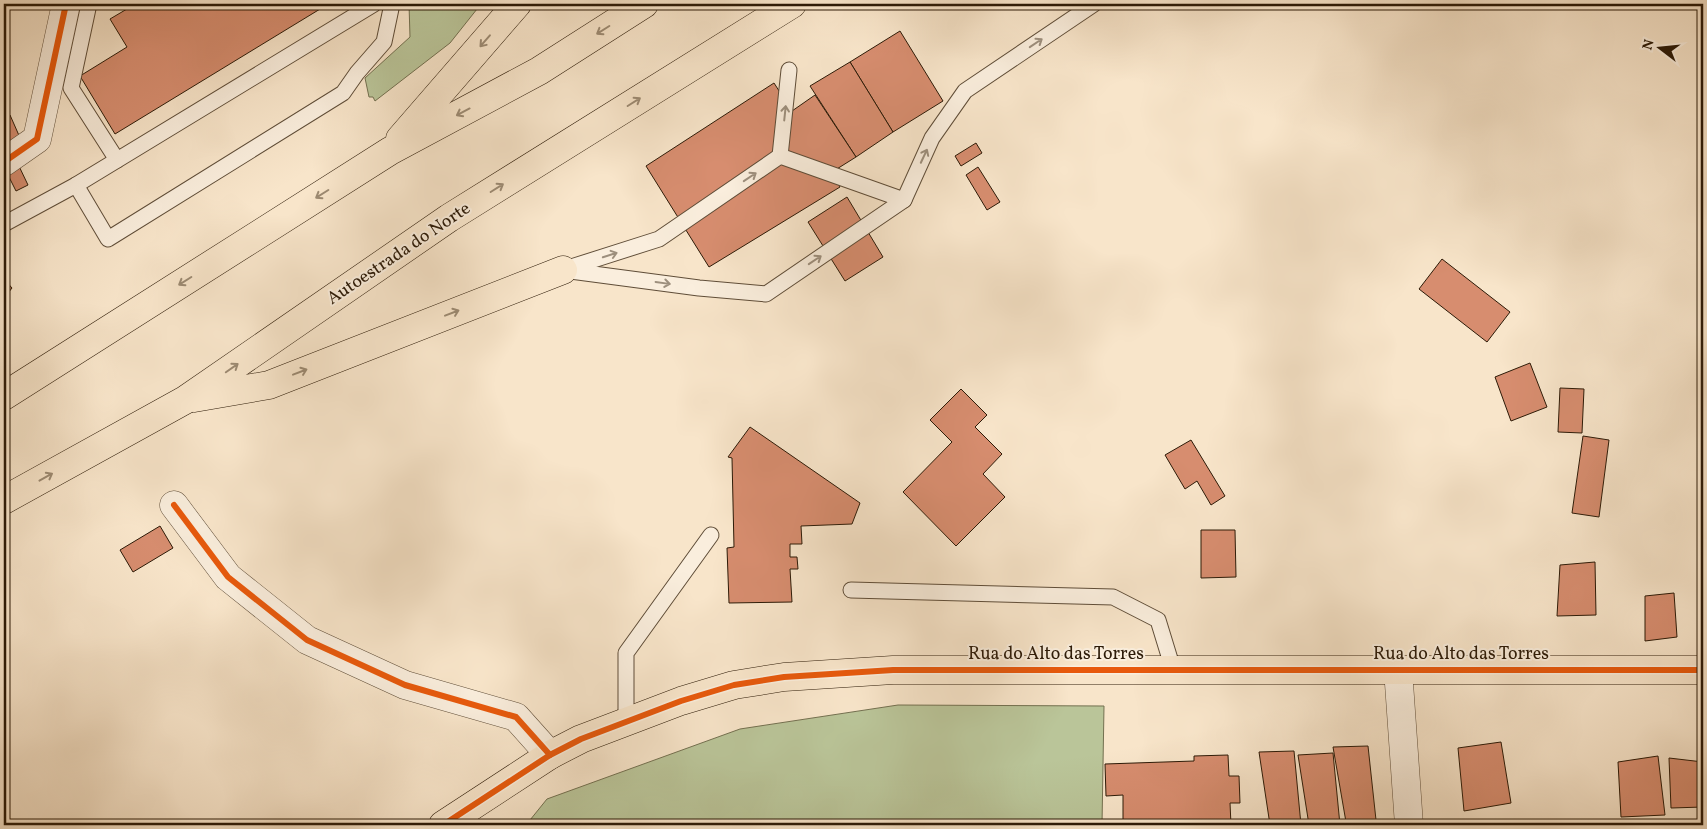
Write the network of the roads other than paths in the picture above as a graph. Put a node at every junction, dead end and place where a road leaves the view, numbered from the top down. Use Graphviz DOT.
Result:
graph roads {
  1 [pos="66,4"];
  2 [pos="89,4"];
  3 [pos="374,4"];
  4 [pos="392,4"];
  5 [pos="517,4"];
  6 [pos="644,4"];
  7 [pos="792,4"];
  8 [pos="1094,4"];
  9 [pos="790,70"];
  10 [pos="390,151"];
  11 [pos="780,156"];
  12 [pos="117,160"];
  13 [pos="4,162"];
  14 [pos="76,185"];
  15 [pos="904,200"];
  16 [pos="4,224"];
  17 [pos="563,270"];
  18 [pos="4,396"];
  19 [pos="185,400"];
  20 [pos="4,500"];
  21 [pos="174,505"];
  22 [pos="711,535"];
  23 [pos="851,590"];
  24 [pos="1398,668"];
  25 [pos="1173,669"];
  26 [pos="1703,670"];
  27 [pos="626,721"];
  28 [pos="550,755"];
  29 [pos="443,825"];
  30 [pos="1409,825"];
  1 -- 13 [label="street"];
  2 -- 12 [label="lane"];
  3 -- 12 [label="lane"];
  4 -- 14 [label="lane"];
  5 -- 10 [label="main road, one-way"];
  6 -- 10 [label="main road, one-way"];
  19 -- 7 [label="main road, Autoestrada do Norte, one-way"];
  15 -- 8 [label="lane, one-way"];
  11 -- 9 [label="lane, one-way"];
  10 -- 18 [label="main road, one-way"];
  11 -- 15 [label="lane"];
  17 -- 11 [label="lane, one-way"];
  12 -- 14 [label="lane"];
  14 -- 16 [label="lane"];
  17 -- 15 [label="lane, one-way"];
  19 -- 17 [label="main road, one-way"];
  20 -- 19 [label="main road, Autoestrada do Norte, one-way"];
  21 -- 28 [label="street"];
  22 -- 27 [label="lane"];
  23 -- 25 [label="lane"];
  24 -- 25 [label="main road, Rua do Alto das Torres"];
  24 -- 26 [label="main road, Rua do Alto das Torres"];
  24 -- 30 [label="street"];
  25 -- 27 [label="main road, Rua do Alto das Torres"];
  27 -- 28 [label="main road, Rua do Alto das Torres"];
  28 -- 29 [label="main road, Rua do Alto das Torres"];
}
